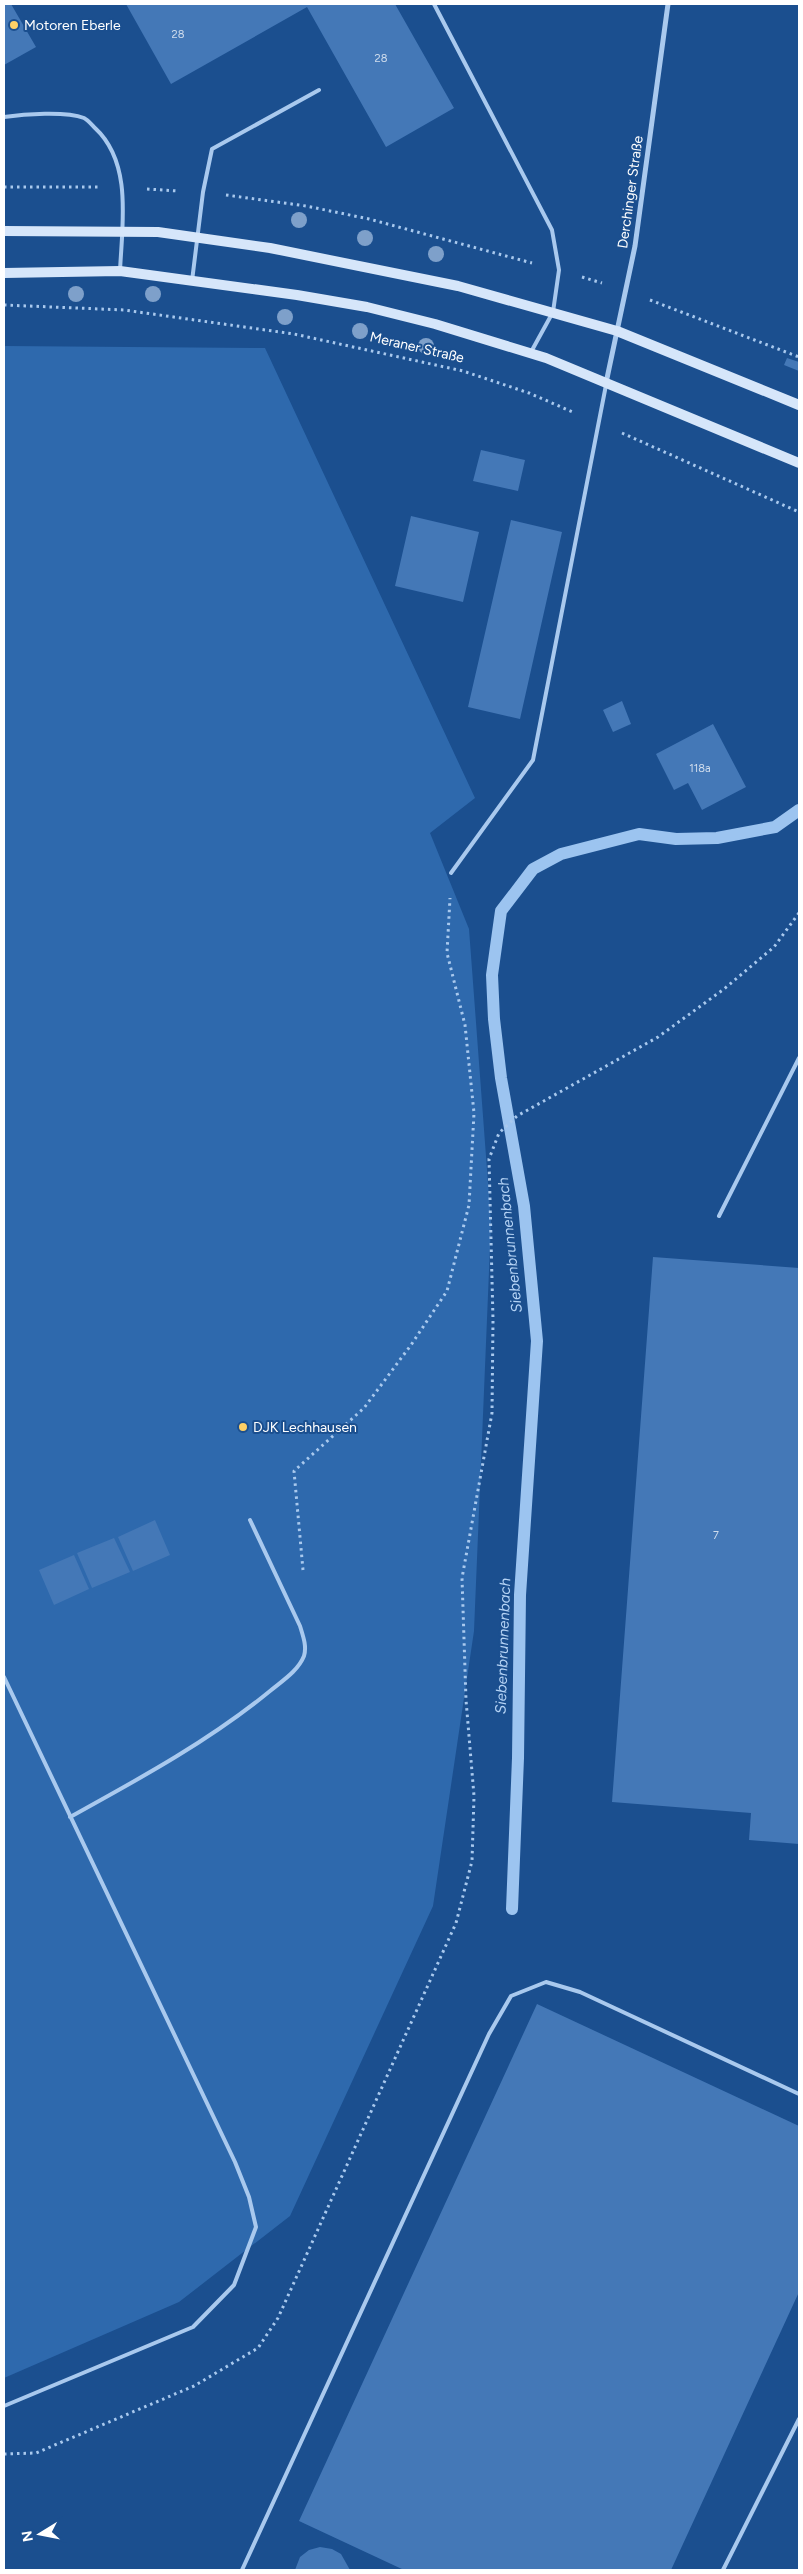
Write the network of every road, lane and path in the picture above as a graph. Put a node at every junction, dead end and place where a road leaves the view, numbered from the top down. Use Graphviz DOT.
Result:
graph roads {
  1 [pos="434,4"];
  2 [pos="668,4"];
  3 [pos="319,90"];
  4 [pos="4,117"];
  5 [pos="4,187"];
  6 [pos="122,188"];
  7 [pos="203,192"];
  8 [pos="4,231"];
  9 [pos="122,231"];
  10 [pos="198,238"];
  11 [pos="559,270"];
  12 [pos="120,271"];
  13 [pos="4,272"];
  14 [pos="192,281"];
  15 [pos="625,290"];
  16 [pos="4,305"];
  17 [pos="553,312"];
  18 [pos="617,332"];
  19 [pos="530,354"];
  20 [pos="799,357"];
  21 [pos="606,383"];
  22 [pos="799,406"];
  23 [pos="599,423"];
  24 [pos="799,463"];
  25 [pos="799,512"];
  26 [pos="451,872"];
  27 [pos="799,913"];
  28 [pos="799,1058"];
  29 [pos="719,1216"];
  30 [pos="250,1520"];
  31 [pos="288,1602"];
  32 [pos="4,1677"];
  33 [pos="70,1817"];
  34 [pos="799,2094"];
  35 [pos="4,2406"];
  36 [pos="799,2420"];
  37 [pos="4,2454"];
  38 [pos="242,2570"];
  39 [pos="723,2570"];
  1 -- 11 [label="lane"];
  2 -- 15 [label="street, Derchinger Straße"];
  3 -- 7 [label="lane"];
  4 -- 6 [label="lane"];
  5 -- 6 [label="path"];
  6 -- 7 [label="path"];
  6 -- 9 [label="lane"];
  7 -- 10 [label="lane"];
  7 -- 11 [label="path"];
  8 -- 9 [label="main road"];
  9 -- 10 [label="main road"];
  9 -- 12 [label="lane"];
  10 -- 14 [label="lane"];
  10 -- 17 [label="main road"];
  11 -- 15 [label="path"];
  11 -- 17 [label="lane"];
  12 -- 13 [label="main road, Meraner Straße"];
  12 -- 14 [label="main road, Meraner Straße"];
  14 -- 19 [label="main road, Meraner Straße"];
  15 -- 18 [label="street, Derchinger Straße"];
  15 -- 20 [label="path"];
  16 -- 23 [label="path, Meraner Straße"];
  17 -- 18 [label="main road"];
  17 -- 19 [label="lane"];
  18 -- 21 [label="street, Derchinger Straße"];
  18 -- 22 [label="main road"];
  19 -- 21 [label="main road, Meraner Straße"];
  21 -- 23 [label="lane"];
  21 -- 24 [label="main road, Meraner Straße"];
  23 -- 25 [label="path, Meraner Straße"];
  23 -- 26 [label="lane"];
  26 -- 31 [label="path"];
  27 -- 37 [label="path"];
  28 -- 29 [label="lane"];
  30 -- 31 [label="lane"];
  31 -- 33 [label="lane"];
  32 -- 33 [label="lane"];
  33 -- 35 [label="lane"];
  34 -- 38 [label="lane"];
  36 -- 39 [label="lane"];
}
